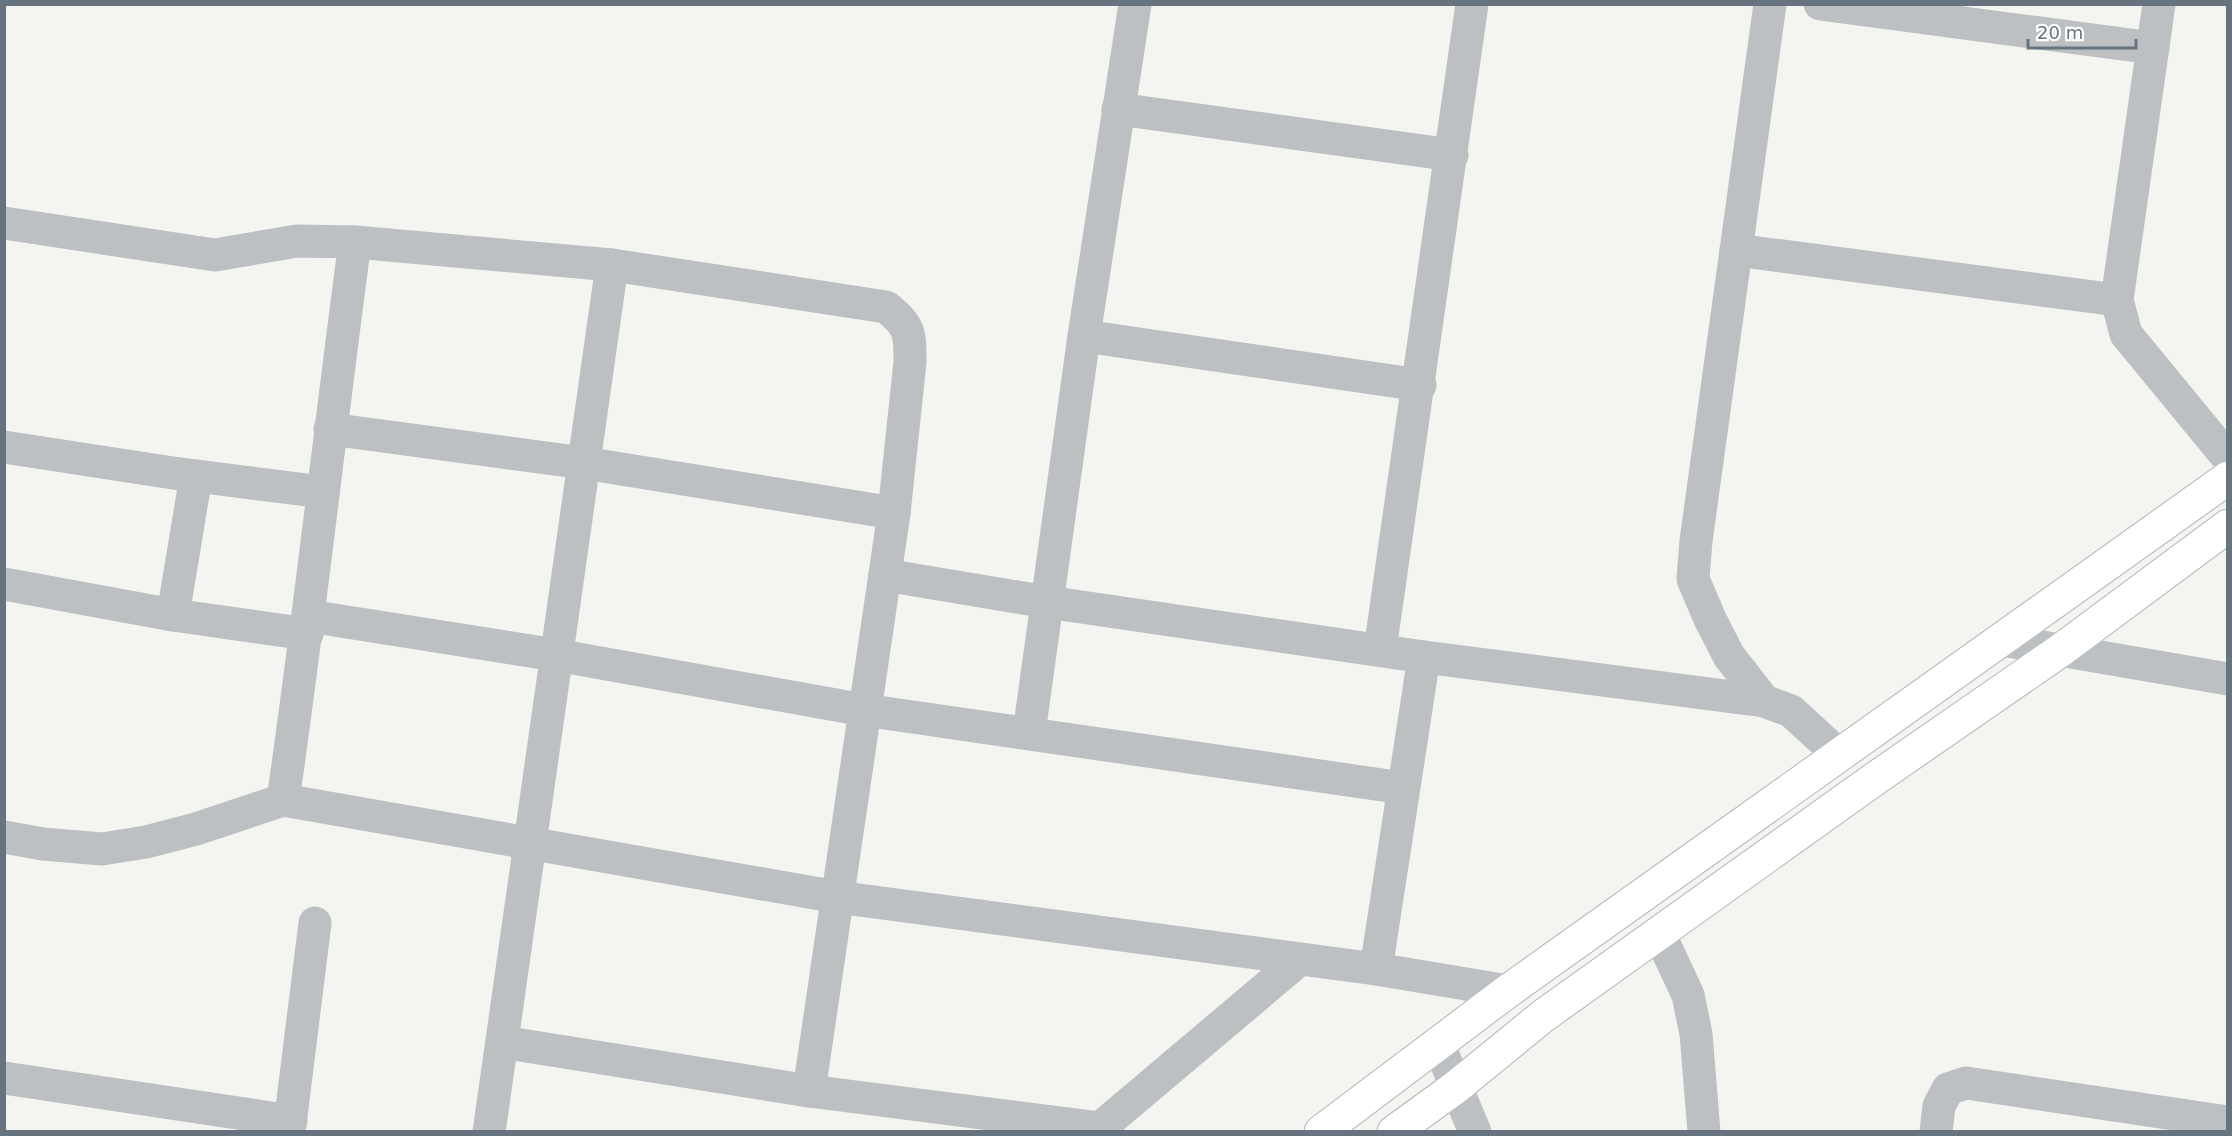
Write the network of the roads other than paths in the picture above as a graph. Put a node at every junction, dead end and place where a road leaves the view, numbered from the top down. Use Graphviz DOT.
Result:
graph roads {
  1 [pos="1135,4"];
  2 [pos="1472,4"];
  3 [pos="1770,4"];
  4 [pos="1821,4"];
  5 [pos="2159,4"];
  6 [pos="2153,48"];
  7 [pos="1118,109"];
  8 [pos="1452,155"];
  9 [pos="4,223"];
  10 [pos="355,242"];
  11 [pos="1736,250"];
  12 [pos="612,265"];
  13 [pos="2117,300"];
  14 [pos="1083,336"];
  15 [pos="1420,385"];
  16 [pos="330,429"];
  17 [pos="4,447"];
  18 [pos="2228,458"];
  19 [pos="584,463"];
  20 [pos="196,476"];
  21 [pos="2228,478"];
  22 [pos="322,492"];
  23 [pos="894,513"];
  24 [pos="2228,526"];
  25 [pos="885,575"];
  26 [pos="4,584"];
  27 [pos="1047,602"];
  28 [pos="173,615"];
  29 [pos="308,625"];
  30 [pos="2002,640"];
  31 [pos="1380,650"];
  32 [pos="2061,650"];
  33 [pos="556,655"];
  34 [pos="1424,657"];
  35 [pos="2228,679"];
  36 [pos="1764,701"];
  37 [pos="864,710"];
  38 [pos="1029,733"];
  39 [pos="1838,754"];
  40 [pos="1403,788"];
  41 [pos="283,800"];
  42 [pos="4,837"];
  43 [pos="530,843"];
  44 [pos="837,897"];
  45 [pos="315,923"];
  46 [pos="1659,933"];
  47 [pos="1299,960"];
  48 [pos="1376,969"];
  49 [pos="1508,991"];
  50 [pos="502,1042"];
  51 [pos="1438,1043"];
  52 [pos="4,1078"];
  53 [pos="1456,1087"];
  54 [pos="809,1091"];
  55 [pos="2228,1122"];
  56 [pos="290,1126"];
  57 [pos="1102,1130"];
  58 [pos="489,1131"];
  59 [pos="1321,1131"];
  60 [pos="1394,1131"];
  61 [pos="1475,1131"];
  62 [pos="1704,1131"];
  63 [pos="1936,1131"];
  1 -- 7 [label="street"];
  2 -- 8 [label="street"];
  3 -- 11 [label="street"];
  4 -- 6 [label="street"];
  5 -- 6 [label="street"];
  6 -- 13 [label="street"];
  7 -- 8 [label="street"];
  7 -- 14 [label="street"];
  8 -- 15 [label="street"];
  9 -- 10 [label="street"];
  10 -- 12 [label="street"];
  10 -- 16 [label="street"];
  11 -- 13 [label="street"];
  11 -- 36 [label="street"];
  12 -- 19 [label="street"];
  12 -- 23 [label="street"];
  13 -- 18 [label="street"];
  14 -- 15 [label="street"];
  14 -- 27 [label="street"];
  15 -- 31 [label="street"];
  16 -- 19 [label="street"];
  16 -- 22 [label="street"];
  17 -- 20 [label="street"];
  19 -- 23 [label="street"];
  19 -- 33 [label="street"];
  20 -- 22 [label="street"];
  20 -- 28 [label="street"];
  21 -- 30 [label="main road"];
  22 -- 29 [label="street"];
  23 -- 25 [label="street"];
  24 -- 32 [label="main road"];
  25 -- 27 [label="street"];
  25 -- 37 [label="street"];
  26 -- 28 [label="street"];
  27 -- 31 [label="street"];
  27 -- 38 [label="street"];
  28 -- 29 [label="street"];
  29 -- 33 [label="street"];
  29 -- 41 [label="street"];
  30 -- 32 [label="street"];
  30 -- 39 [label="main road"];
  31 -- 34 [label="street"];
  32 -- 35 [label="street"];
  32 -- 46 [label="main road"];
  33 -- 37 [label="street"];
  33 -- 43 [label="street"];
  34 -- 36 [label="street"];
  34 -- 40 [label="street"];
  36 -- 39 [label="street"];
  37 -- 38 [label="street"];
  37 -- 44 [label="street"];
  38 -- 40 [label="street"];
  39 -- 49 [label="main road"];
  40 -- 48 [label="street"];
  41 -- 42 [label="street"];
  41 -- 43 [label="street"];
  43 -- 44 [label="street"];
  43 -- 50 [label="street"];
  44 -- 47 [label="street"];
  44 -- 54 [label="street"];
  45 -- 56 [label="street"];
  46 -- 53 [label="main road"];
  46 -- 62 [label="street"];
  47 -- 48 [label="street"];
  47 -- 57 [label="street"];
  48 -- 49 [label="street"];
  49 -- 51 [label="main road"];
  50 -- 54 [label="street"];
  50 -- 58 [label="street"];
  51 -- 53 [label="street"];
  51 -- 59 [label="main road"];
  52 -- 56 [label="street"];
  53 -- 60 [label="main road"];
  53 -- 61 [label="street"];
  54 -- 57 [label="street"];
  55 -- 63 [label="street"];
}
